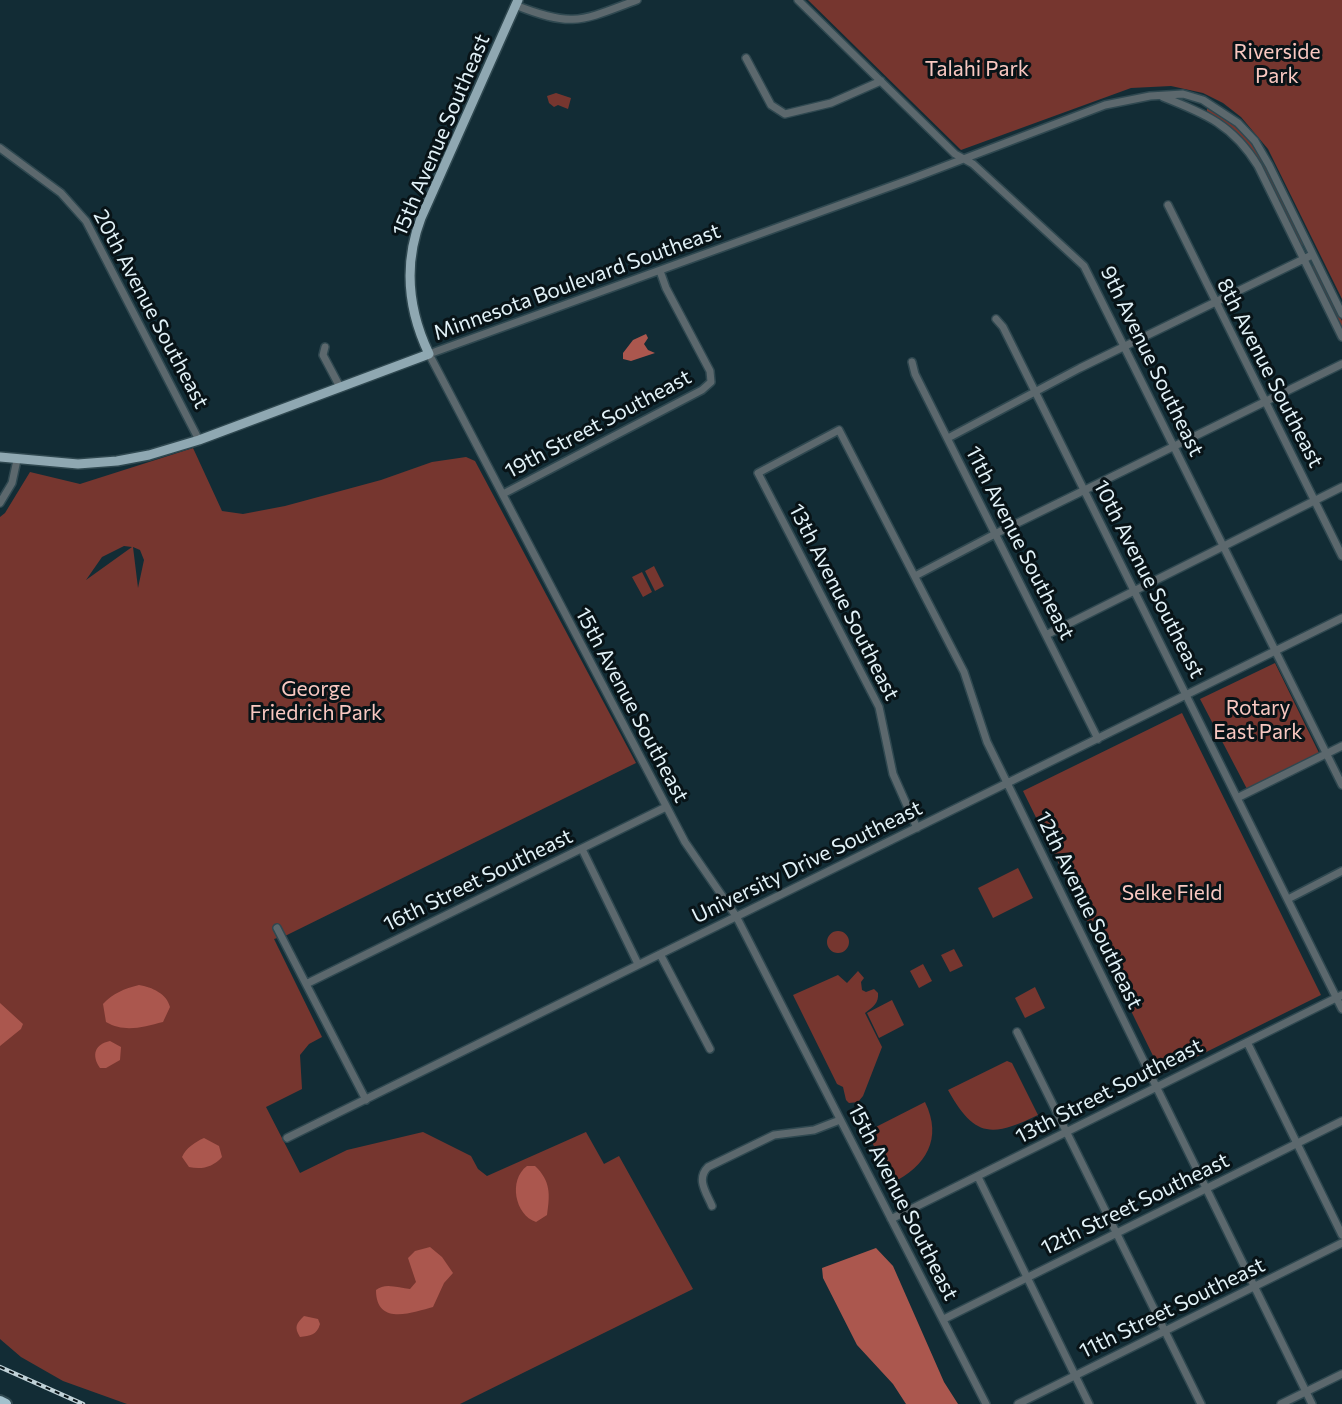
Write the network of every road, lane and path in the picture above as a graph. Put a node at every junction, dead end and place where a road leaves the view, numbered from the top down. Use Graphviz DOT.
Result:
graph roads {
  1 [pos="637,0"];
  2 [pos="798,0"];
  3 [pos="517,3"];
  4 [pos="746,58"];
  5 [pos="881,81"];
  6 [pos="1159,95"];
  7 [pos="0,148"];
  8 [pos="964,159"];
  9 [pos="1168,205"];
  10 [pos="1312,255"];
  11 [pos="1302,259"];
  12 [pos="660,271"];
  13 [pos="1214,302"];
  14 [pos="1342,314"];
  15 [pos="996,319"];
  16 [pos="1342,337"];
  17 [pos="325,346"];
  18 [pos="1125,346"];
  19 [pos="429,355"];
  20 [pos="912,362"];
  21 [pos="1342,364"];
  22 [pos="340,387"];
  23 [pos="1035,390"];
  24 [pos="1265,402"];
  25 [pos="948,438"];
  26 [pos="199,440"];
  27 [pos="1175,446"];
  28 [pos="0,457"];
  29 [pos="17,460"];
  30 [pos="758,473"];
  31 [pos="1342,487"];
  32 [pos="1086,491"];
  33 [pos="503,494"];
  34 [pos="1315,501"];
  35 [pos="0,503"];
  36 [pos="995,534"];
  37 [pos="1224,547"];
  38 [pos="1342,556"];
  39 [pos="915,576"];
  40 [pos="1135,590"];
  41 [pos="1342,618"];
  42 [pos="1046,635"];
  43 [pos="1276,650"];
  44 [pos="1187,693"];
  45 [pos="1098,739"];
  46 [pos="1342,746"];
  47 [pos="1326,754"];
  48 [pos="1007,783"];
  49 [pos="1342,785"];
  50 [pos="1237,798"];
  51 [pos="666,807"];
  52 [pos="917,828"];
  53 [pos="582,849"];
  54 [pos="1342,871"];
  55 [pos="1288,899"];
  56 [pos="736,916"];
  57 [pos="277,928"];
  58 [pos="660,954"];
  59 [pos="638,964"];
  60 [pos="306,984"];
  61 [pos="1339,996"];
  62 [pos="1342,1009"];
  63 [pos="1017,1032"];
  64 [pos="1247,1042"];
  65 [pos="710,1049"];
  66 [pos="1156,1087"];
  67 [pos="366,1100"];
  68 [pos="840,1120"];
  69 [pos="1342,1121"];
  70 [pos="1067,1132"];
  71 [pos="287,1138"];
  72 [pos="1297,1143"];
  73 [pos="978,1177"];
  74 [pos="1207,1188"];
  75 [pos="712,1206"];
  76 [pos="891,1219"];
  77 [pos="1118,1232"];
  78 [pos="1342,1235"];
  79 [pos="1342,1244"];
  80 [pos="1028,1277"];
  81 [pos="1256,1286"];
  82 [pos="944,1319"];
  83 [pos="1166,1331"];
  84 [pos="1342,1374"];
  85 [pos="1074,1376"];
  86 [pos="1306,1392"];
  87 [pos="0,1401"];
  88 [pos="6,1404"];
  89 [pos="986,1404"];
  90 [pos="1018,1404"];
  91 [pos="1089,1404"];
  92 [pos="1201,1404"];
  93 [pos="1281,1404"];
  94 [pos="1312,1404"];
  1 -- 3 [label="street"];
  2 -- 5 [label="street, 9th Avenue Southeast"];
  3 -- 19 [label="main road, 15th Avenue Southeast"];
  4 -- 5 [label="street"];
  5 -- 8 [label="street, 9th Avenue Southeast"];
  6 -- 8 [label="street, Minnesota Boulevard Southeast"];
  6 -- 10 [label="street, Minnesota Boulevard Southeast"];
  6 -- 11 [label="street"];
  7 -- 26 [label="street, 20th Avenue Southeast"];
  8 -- 12 [label="street, Minnesota Boulevard Southeast"];
  8 -- 18 [label="street, 9th Avenue Southeast"];
  9 -- 13 [label="street, 8th Avenue Southeast"];
  10 -- 11 [label="street"];
  10 -- 14 [label="street, Minnesota Boulevard Southeast"];
  11 -- 13 [label="street"];
  11 -- 16 [label="street"];
  12 -- 19 [label="street, Minnesota Boulevard Southeast"];
  12 -- 33 [label="street, 19th Street Southeast"];
  13 -- 18 [label="street"];
  13 -- 24 [label="street, 8th Avenue Southeast"];
  15 -- 23 [label="street, 10th Avenue Southeast"];
  17 -- 22 [label="street"];
  18 -- 23 [label="street"];
  18 -- 27 [label="street, 9th Avenue Southeast"];
  19 -- 22 [label="main road, Minnesota Boulevard Southeast"];
  19 -- 33 [label="street, 15th Avenue Southeast"];
  20 -- 25 [label="street, 11th Avenue Southeast"];
  21 -- 24 [label="street"];
  22 -- 26 [label="main road, Minnesota Boulevard Southeast"];
  23 -- 25 [label="street"];
  23 -- 32 [label="street, 10th Avenue Southeast"];
  24 -- 27 [label="street"];
  24 -- 34 [label="street, 8th Avenue Southeast"];
  25 -- 36 [label="street, 11th Avenue Southeast"];
  26 -- 29 [label="main road, Minnesota Boulevard Southeast"];
  27 -- 32 [label="street"];
  27 -- 37 [label="street, 9th Avenue Southeast"];
  28 -- 29 [label="main road, Minnesota Boulevard Southeast"];
  29 -- 35 [label="street"];
  30 -- 39 [label="street, 12th Avenue Southeast"];
  30 -- 52 [label="street, 13th Avenue Southeast"];
  31 -- 34 [label="street"];
  32 -- 36 [label="street"];
  32 -- 40 [label="street, 10th Avenue Southeast"];
  33 -- 51 [label="street, 15th Avenue Southeast"];
  34 -- 37 [label="street"];
  34 -- 38 [label="street, 8th Avenue Southeast"];
  36 -- 39 [label="street"];
  36 -- 42 [label="street, 11th Avenue Southeast"];
  37 -- 40 [label="street"];
  37 -- 43 [label="street, 9th Avenue Southeast"];
  39 -- 48 [label="street, 12th Avenue Southeast"];
  40 -- 42 [label="street"];
  40 -- 44 [label="street, 10th Avenue Southeast"];
  41 -- 43 [label="street, University Drive Southeast"];
  42 -- 45 [label="street, 11th Avenue Southeast"];
  43 -- 44 [label="street, University Drive Southeast"];
  43 -- 47 [label="street, 9th Avenue Southeast"];
  44 -- 45 [label="street, University Drive Southeast"];
  44 -- 50 [label="street, 10th Avenue Southeast"];
  45 -- 48 [label="street, University Drive Southeast"];
  46 -- 47 [label="street"];
  47 -- 49 [label="street, 9th Avenue Southeast"];
  47 -- 50 [label="street"];
  48 -- 52 [label="street, University Drive Southeast"];
  48 -- 66 [label="street, 12th Avenue Southeast"];
  50 -- 55 [label="street, 10th Avenue Southeast"];
  51 -- 53 [label="street, 16th Street Southeast"];
  51 -- 56 [label="street, 15th Avenue Southeast"];
  52 -- 56 [label="street, University Drive Southeast"];
  53 -- 59 [label="street"];
  53 -- 60 [label="street, 16th Street Southeast"];
  54 -- 55 [label="street"];
  55 -- 61 [label="street, 10th Avenue Southeast"];
  56 -- 58 [label="street, University Drive Southeast"];
  56 -- 68 [label="street, 15th Avenue Southeast"];
  57 -- 60 [label="street"];
  58 -- 59 [label="street, University Drive Southeast"];
  58 -- 65 [label="street"];
  59 -- 67 [label="street, University Drive Southeast"];
  60 -- 67 [label="street"];
  61 -- 62 [label="street, 10th Avenue Southeast"];
  61 -- 64 [label="street, 13th Street Southeast"];
  63 -- 70 [label="street"];
  64 -- 66 [label="street, 13th Street Southeast"];
  64 -- 72 [label="street"];
  66 -- 70 [label="street, 13th Street Southeast"];
  66 -- 74 [label="street, 12th Avenue Southeast"];
  67 -- 71 [label="street, University Drive Southeast"];
  68 -- 75 [label="street"];
  68 -- 76 [label="street, 15th Avenue Southeast"];
  69 -- 72 [label="street, 12th Street Southeast"];
  70 -- 73 [label="street, 13th Street Southeast"];
  70 -- 77 [label="street"];
  72 -- 74 [label="street, 12th Street Southeast"];
  72 -- 78 [label="street"];
  73 -- 76 [label="street, 13th Street Southeast"];
  73 -- 80 [label="street"];
  74 -- 77 [label="street, 12th Street Southeast"];
  74 -- 81 [label="street, 12th Avenue Southeast"];
  76 -- 82 [label="street, 15th Avenue Southeast"];
  77 -- 80 [label="street, 12th Street Southeast"];
  77 -- 83 [label="street"];
  79 -- 81 [label="street, 11th Street Southeast"];
  80 -- 82 [label="street, 12th Street Southeast"];
  80 -- 85 [label="street"];
  81 -- 83 [label="street, 11th Street Southeast"];
  81 -- 86 [label="street, 12th Avenue Southeast"];
  82 -- 89 [label="street, 15th Avenue Southeast"];
  83 -- 85 [label="street, 11th Street Southeast"];
  83 -- 92 [label="street"];
  84 -- 86 [label="street"];
  85 -- 90 [label="street, 11th Street Southeast"];
  85 -- 91 [label="street"];
  86 -- 93 [label="street"];
  86 -- 94 [label="street, 12th Avenue Southeast"];
  87 -- 88 [label="highway"];
}
